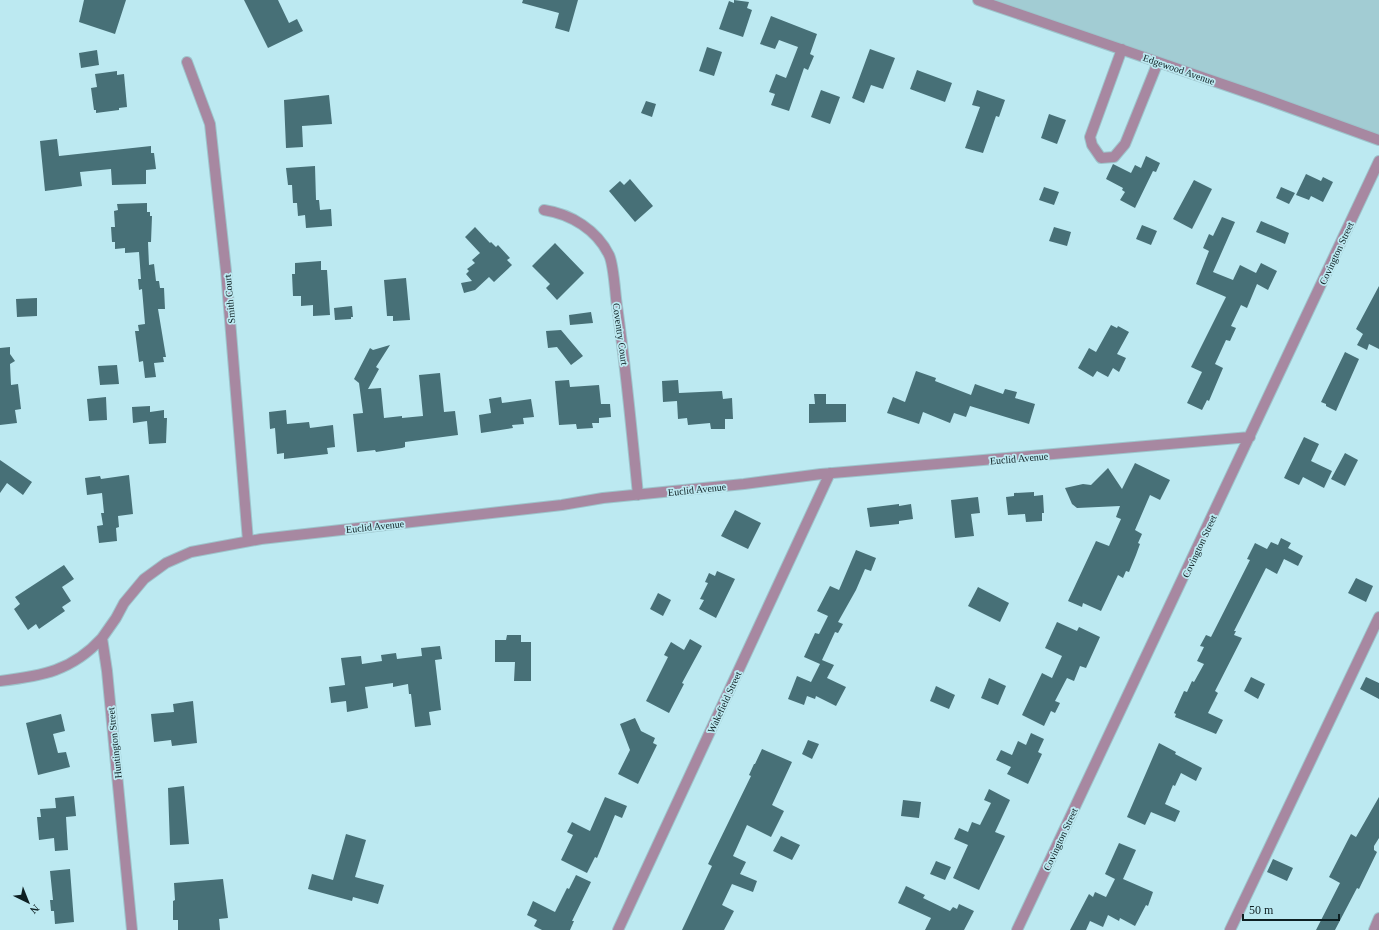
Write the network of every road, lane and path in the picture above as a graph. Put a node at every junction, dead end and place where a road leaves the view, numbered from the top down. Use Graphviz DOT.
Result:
graph roads {
  1 [pos="978,0"];
  2 [pos="1122,49"];
  3 [pos="187,62"];
  4 [pos="1158,62"];
  5 [pos="1379,140"];
  6 [pos="1379,161"];
  7 [pos="544,210"];
  8 [pos="1250,437"];
  9 [pos="830,474"];
  10 [pos="638,495"];
  11 [pos="248,541"];
  12 [pos="1379,617"];
  13 [pos="102,638"];
  14 [pos="0,682"];
  15 [pos="1379,918"];
  16 [pos="132,930"];
  17 [pos="618,930"];
  18 [pos="1017,930"];
  19 [pos="1230,930"];
  20 [pos="1374,930"];
  1 -- 2 [label="street, Edgewood Avenue"];
  2 -- 4 [label="street, Edgewood Avenue"];
  2 -- 4 [label="street"];
  3 -- 11 [label="street, Smith Court"];
  4 -- 5 [label="street, Edgewood Avenue"];
  6 -- 8 [label="street, Covington Street"];
  7 -- 10 [label="street, Coventry Court"];
  8 -- 9 [label="street, Euclid Avenue"];
  8 -- 18 [label="street, Covington Street"];
  9 -- 10 [label="street, Euclid Avenue"];
  9 -- 17 [label="street, Wakefield Street"];
  10 -- 11 [label="street, Euclid Avenue"];
  11 -- 13 [label="street, Euclid Avenue"];
  12 -- 19 [label="street"];
  13 -- 14 [label="street"];
  13 -- 16 [label="street, Huntington Street"];
  15 -- 20 [label="street"];
}
